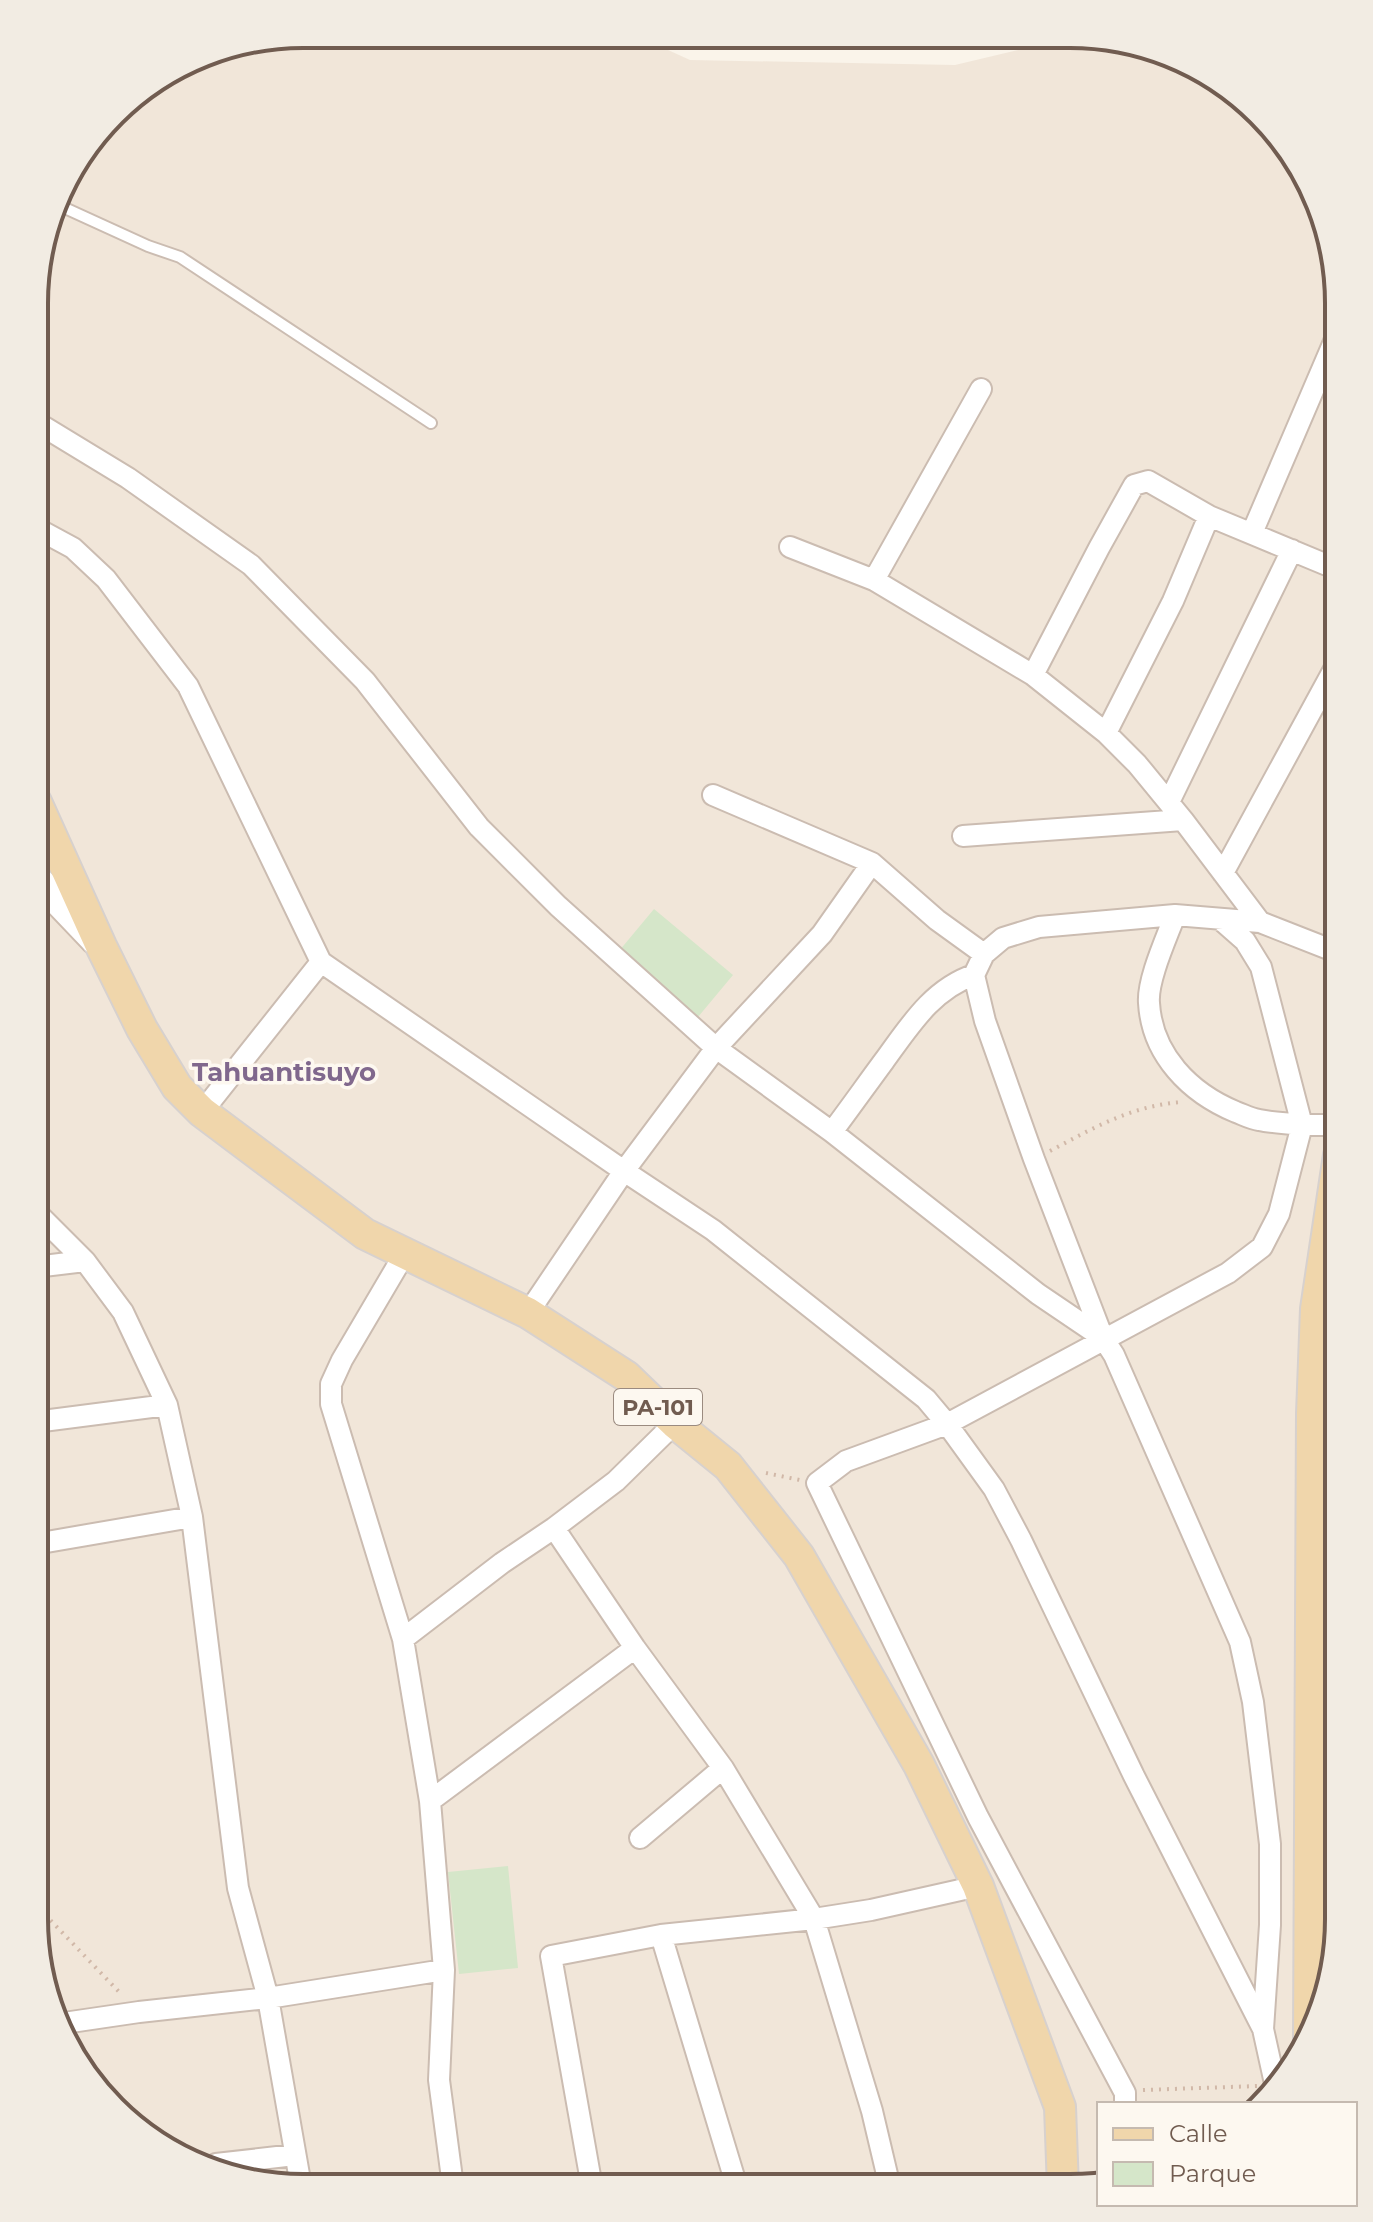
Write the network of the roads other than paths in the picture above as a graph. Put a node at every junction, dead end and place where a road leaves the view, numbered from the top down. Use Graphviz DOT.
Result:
graph roads {
  1 [pos="66,209"];
  2 [pos="1325,363"];
  3 [pos="981,389"];
  4 [pos="431,423"];
  5 [pos="48,429"];
  6 [pos="1209,516"];
  7 [pos="1252,533"];
  8 [pos="48,534"];
  9 [pos="790,547"];
  10 [pos="1292,550"];
  11 [pos="1325,564"];
  12 [pos="874,580"];
  13 [pos="1033,675"];
  14 [pos="1325,686"];
  15 [pos="1106,733"];
  16 [pos="713,795"];
  17 [pos="1169,802"];
  18 [pos="1183,820"];
  19 [pos="48,829"];
  20 [pos="963,836"];
  21 [pos="872,863"];
  22 [pos="1223,873"];
  23 [pos="48,891"];
  24 [pos="1175,915"];
  25 [pos="1220,919"];
  26 [pos="1260,922"];
  27 [pos="101,946"];
  28 [pos="1325,947"];
  29 [pos="984,954"];
  30 [pos="321,962"];
  31 [pos="974,975"];
  32 [pos="716,1048"];
  33 [pos="202,1112"];
  34 [pos="1302,1125"];
  35 [pos="1324,1125"];
  36 [pos="832,1132"];
  37 [pos="624,1171"];
  38 [pos="48,1224"];
  39 [pos="405,1253"];
  40 [pos="1324,1253"];
  41 [pos="85,1261"];
  42 [pos="48,1265"];
  43 [pos="528,1313"];
  44 [pos="1103,1338"];
  45 [pos="167,1405"];
  46 [pos="1324,1408"];
  47 [pos="48,1420"];
  48 [pos="675,1423"];
  49 [pos="947,1424"];
  50 [pos="1324,1443"];
  51 [pos="192,1517"];
  52 [pos="554,1528"];
  53 [pos="48,1542"];
  54 [pos="403,1639"];
  55 [pos="635,1648"];
  56 [pos="723,1768"];
  57 [pos="430,1801"];
  58 [pos="640,1838"];
  59 [pos="978,1886"];
  60 [pos="814,1919"];
  61 [pos="661,1935"];
  62 [pos="444,1970"];
  63 [pos="268,1998"];
  64 [pos="1310,2004"];
  65 [pos="70,2022"];
  66 [pos="1263,2029"];
  67 [pos="1273,2073"];
  68 [pos="1125,2098"];
  69 [pos="295,2155"];
  70 [pos="229,2162"];
  71 [pos="299,2174"];
  72 [pos="451,2174"];
  73 [pos="590,2174"];
  74 [pos="733,2174"];
  75 [pos="887,2174"];
  76 [pos="1062,2174"];
  1 -- 4 [label="lane"];
  2 -- 7 [label="street"];
  3 -- 12 [label="street"];
  5 -- 32 [label="street"];
  6 -- 7 [label="street"];
  6 -- 13 [label="street"];
  6 -- 15 [label="street"];
  7 -- 10 [label="street"];
  8 -- 30 [label="street"];
  9 -- 12 [label="street"];
  10 -- 11 [label="street"];
  10 -- 17 [label="street"];
  12 -- 13 [label="street"];
  13 -- 15 [label="street"];
  14 -- 22 [label="street"];
  15 -- 17 [label="street"];
  16 -- 21 [label="street"];
  17 -- 18 [label="street"];
  18 -- 20 [label="street"];
  18 -- 22 [label="street"];
  19 -- 27 [label="main road, PA-101"];
  21 -- 29 [label="street"];
  21 -- 32 [label="street"];
  22 -- 26 [label="street"];
  23 -- 27 [label="street"];
  24 -- 25 [label="street"];
  24 -- 29 [label="street"];
  24 -- 34 [label="street"];
  25 -- 26 [label="street"];
  25 -- 34 [label="street"];
  26 -- 28 [label="street"];
  27 -- 33 [label="main road, PA-101"];
  29 -- 31 [label="street"];
  30 -- 33 [label="street"];
  30 -- 37 [label="street"];
  31 -- 36 [label="street"];
  31 -- 44 [label="street"];
  32 -- 36 [label="street"];
  32 -- 37 [label="street"];
  33 -- 39 [label="main road, PA-101"];
  34 -- 35 [label="street"];
  34 -- 44 [label="street"];
  36 -- 44 [label="street"];
  37 -- 43 [label="street"];
  37 -- 49 [label="street"];
  38 -- 41 [label="street"];
  39 -- 43 [label="main road, PA-101"];
  39 -- 54 [label="street"];
  40 -- 46 [label="main road"];
  41 -- 42 [label="street"];
  41 -- 45 [label="street"];
  43 -- 48 [label="main road, PA-101"];
  44 -- 49 [label="street"];
  44 -- 66 [label="street"];
  45 -- 47 [label="street"];
  45 -- 51 [label="street"];
  48 -- 52 [label="street"];
  48 -- 59 [label="main road, PA-101"];
  49 -- 66 [label="street"];
  49 -- 68 [label="street"];
  50 -- 64 [label="main road"];
  51 -- 53 [label="street"];
  51 -- 63 [label="street"];
  52 -- 54 [label="street"];
  52 -- 55 [label="street"];
  54 -- 57 [label="street"];
  55 -- 56 [label="street"];
  55 -- 57 [label="street"];
  56 -- 58 [label="street"];
  56 -- 60 [label="street"];
  57 -- 62 [label="street"];
  59 -- 60 [label="street"];
  59 -- 76 [label="main road, PA-101"];
  60 -- 61 [label="street"];
  60 -- 75 [label="street"];
  61 -- 73 [label="street"];
  61 -- 74 [label="street"];
  62 -- 63 [label="street"];
  62 -- 72 [label="street"];
  63 -- 65 [label="street"];
  63 -- 69 [label="street"];
  66 -- 67 [label="street"];
  69 -- 70 [label="street"];
  69 -- 71 [label="street"];
}
